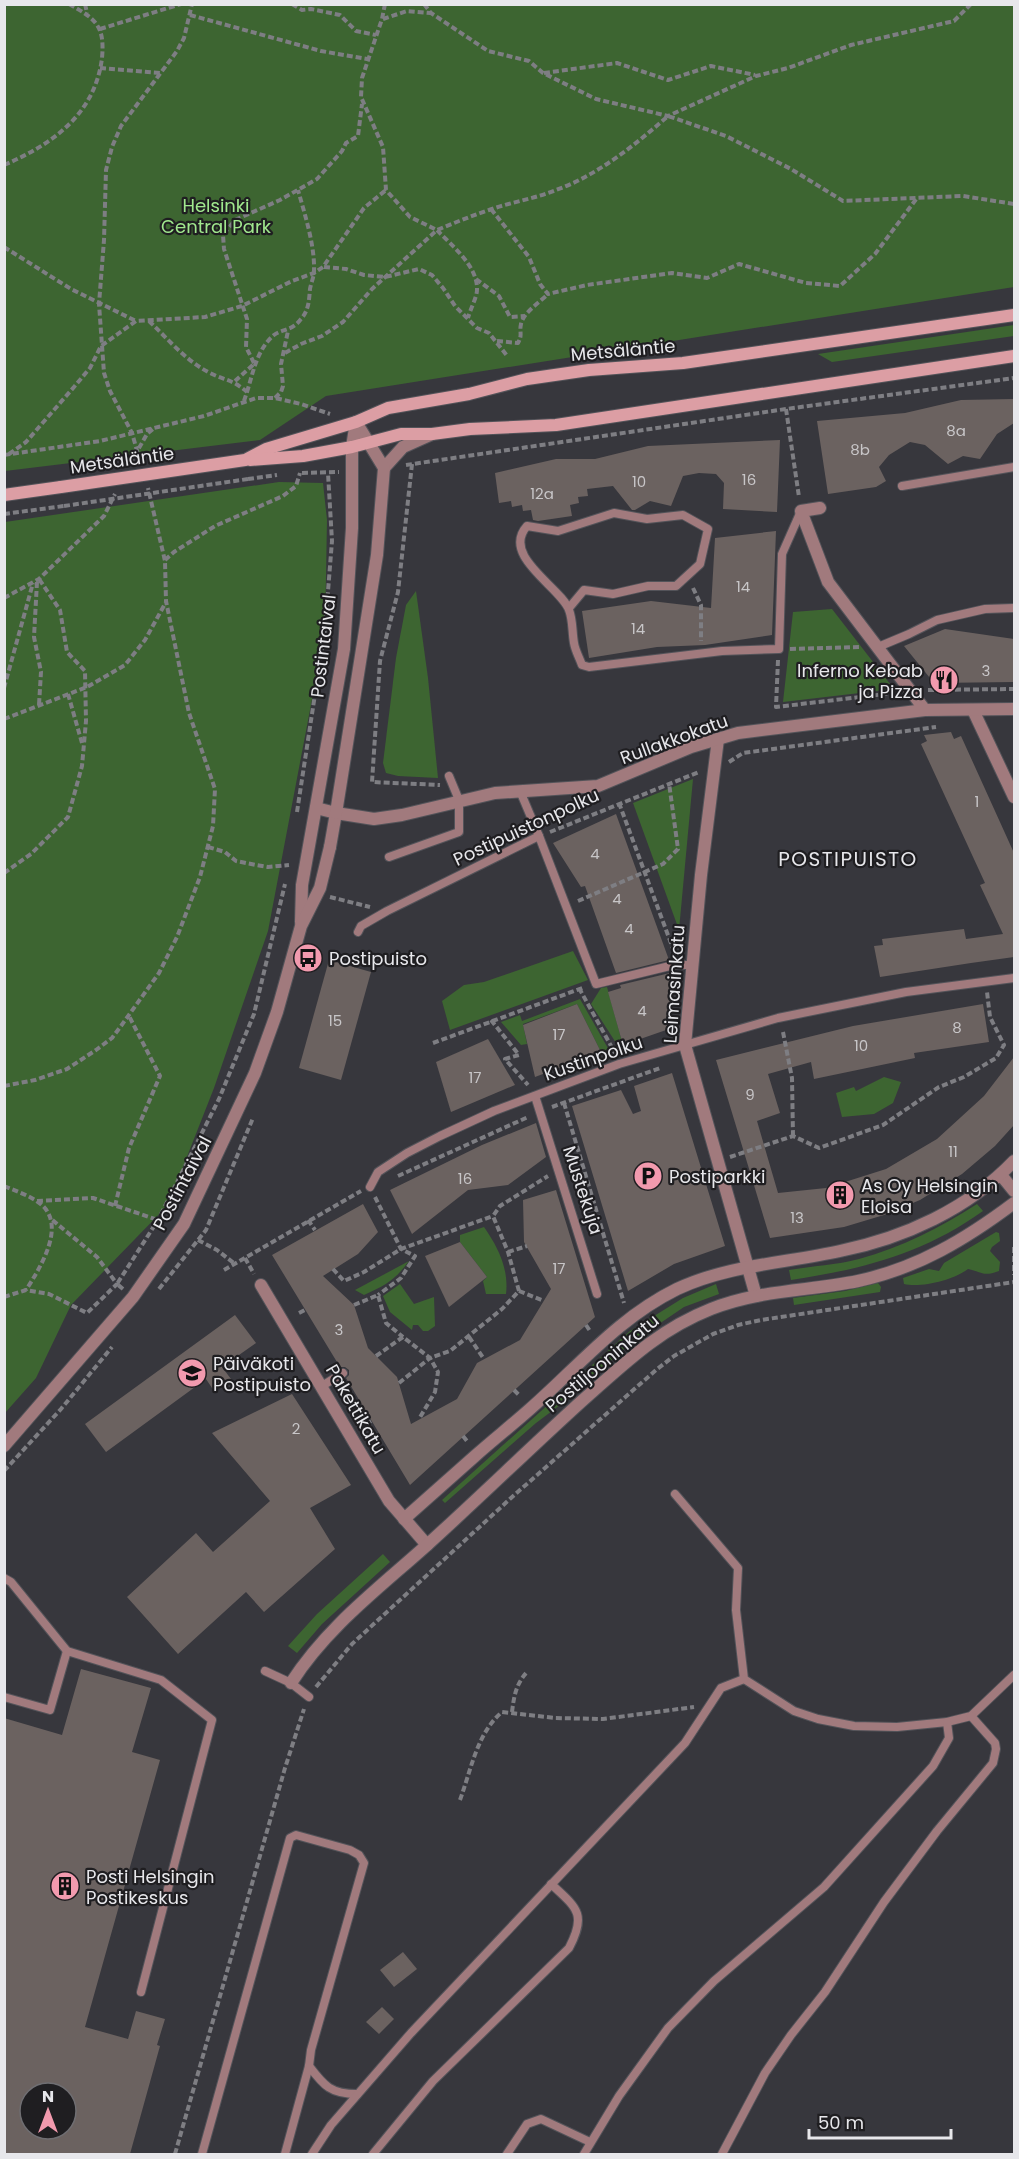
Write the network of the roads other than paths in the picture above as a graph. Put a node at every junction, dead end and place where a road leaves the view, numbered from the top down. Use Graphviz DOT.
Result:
graph roads {
  1 [pos="1014,315"];
  2 [pos="1014,356"];
  3 [pos="356,422"];
  4 [pos="432,434"];
  5 [pos="370,442"];
  6 [pos="352,447"];
  7 [pos="245,460"];
  8 [pos="1014,467"];
  9 [pos="384,468"];
  10 [pos="902,486"];
  11 [pos="4,495"];
  12 [pos="820,508"];
  13 [pos="801,511"];
  14 [pos="569,608"];
  15 [pos="1014,608"];
  16 [pos="878,646"];
  17 [pos="1014,709"];
  18 [pos="925,710"];
  19 [pos="973,710"];
  20 [pos="718,739"];
  21 [pos="450,781"];
  22 [pos="520,791"];
  23 [pos="1014,797"];
  24 [pos="459,801"];
  25 [pos="316,808"];
  26 [pos="336,813"];
  27 [pos="539,836"];
  28 [pos="389,857"];
  29 [pos="301,926"];
  30 [pos="358,932"];
  31 [pos="693,964"];
  32 [pos="1014,978"];
  33 [pos="685,1045"];
  34 [pos="535,1096"];
  35 [pos="1014,1161"];
  36 [pos="1001,1175"];
  37 [pos="370,1187"];
  38 [pos="1014,1191"];
  39 [pos="1014,1203"];
  40 [pos="748,1267"];
  41 [pos="261,1285"];
  42 [pos="597,1294"];
  43 [pos="756,1296"];
  44 [pos="343,1373"];
  45 [pos="322,1386"];
  46 [pos="4,1446"];
  47 [pos="675,1494"];
  48 [pos="404,1519"];
  49 [pos="427,1545"];
  50 [pos="4,1578"];
  51 [pos="67,1651"];
  52 [pos="265,1671"];
  53 [pos="1014,1675"];
  54 [pos="744,1679"];
  55 [pos="291,1683"];
  56 [pos="309,1696"];
  57 [pos="4,1697"];
  58 [pos="971,1716"];
  59 [pos="947,1722"];
  60 [pos="551,1884"];
  61 [pos="141,1992"];
  62 [pos="309,2066"];
  63 [pos="357,2094"];
  64 [pos="590,2142"];
  65 [pos="202,2154"];
  66 [pos="285,2154"];
  67 [pos="312,2154"];
  68 [pos="373,2154"];
  69 [pos="507,2154"];
  70 [pos="584,2154"];
  71 [pos="722,2154"];
  1 -- 3 [label="main road, Metsäläntie"];
  2 -- 4 [label="main road, Metsäläntie"];
  3 -- 5 [label="street"];
  3 -- 6 [label="street, Postintaival"];
  3 -- 7 [label="main road, Metsäläntie"];
  4 -- 5 [label="main road, Metsäläntie"];
  4 -- 9 [label="street"];
  5 -- 6 [label="main road, Metsäläntie"];
  5 -- 9 [label="street"];
  6 -- 7 [label="main road, Metsäläntie"];
  6 -- 25 [label="street, Postintaival"];
  7 -- 11 [label="main road, Metsäläntie, bridge"];
  8 -- 10 [label="lane"];
  9 -- 26 [label="street, Postintaival"];
  12 -- 13 [label="street"];
  13 -- 14 [label="lane"];
  13 -- 16 [label="street"];
  14 -- 14 [label="lane"];
  15 -- 16 [label="lane"];
  16 -- 18 [label="street"];
  17 -- 19 [label="street, Rullakkokatu"];
  18 -- 19 [label="street, Rullakkokatu"];
  18 -- 20 [label="street, Rullakkokatu"];
  19 -- 23 [label="street"];
  20 -- 22 [label="street, Rullakkokatu"];
  20 -- 31 [label="street, Leimasinkatu"];
  21 -- 24 [label="lane"];
  22 -- 24 [label="street, Rullakkokatu"];
  22 -- 27 [label="lane"];
  24 -- 26 [label="street, Rullakkokatu"];
  24 -- 28 [label="lane"];
  25 -- 26 [label="street, Rullakkokatu"];
  25 -- 29 [label="street, Postintaival"];
  26 -- 29 [label="street, Postintaival"];
  27 -- 30 [label="lane, Postipuistonpolku"];
  27 -- 31 [label="lane"];
  29 -- 46 [label="street, Postintaival"];
  31 -- 33 [label="street, Leimasinkatu"];
  32 -- 33 [label="lane, Kustinpolku"];
  33 -- 34 [label="lane, Kustinpolku"];
  33 -- 40 [label="street, Leimasinkatu"];
  34 -- 37 [label="lane, Kustinpolku"];
  34 -- 42 [label="lane, Mustekuja"];
  35 -- 36 [label="street, Postiljooninkatu"];
  36 -- 38 [label="street"];
  36 -- 40 [label="street, Postiljooninkatu"];
  39 -- 43 [label="street, Postiljooninkatu"];
  40 -- 43 [label="street, Leimasinkatu"];
  40 -- 48 [label="street, Postiljooninkatu"];
  41 -- 45 [label="street, Pakettikatu"];
  43 -- 49 [label="street, Postiljooninkatu"];
  44 -- 45 [label="lane"];
  45 -- 48 [label="street, Pakettikatu"];
  47 -- 54 [label="lane"];
  48 -- 49 [label="street, Pakettikatu"];
  49 -- 55 [label="street, Postiljooninkatu"];
  50 -- 51 [label="lane"];
  51 -- 57 [label="lane"];
  51 -- 61 [label="lane"];
  52 -- 55 [label="lane"];
  53 -- 58 [label="lane"];
  54 -- 59 [label="lane"];
  54 -- 60 [label="lane"];
  55 -- 56 [label="lane"];
  58 -- 59 [label="lane"];
  58 -- 71 [label="lane"];
  59 -- 64 [label="lane"];
  60 -- 63 [label="lane"];
  60 -- 68 [label="lane"];
  62 -- 63 [label="lane"];
  62 -- 65 [label="lane"];
  62 -- 66 [label="lane"];
  63 -- 67 [label="lane"];
  64 -- 69 [label="lane"];
  64 -- 70 [label="lane"];
}
